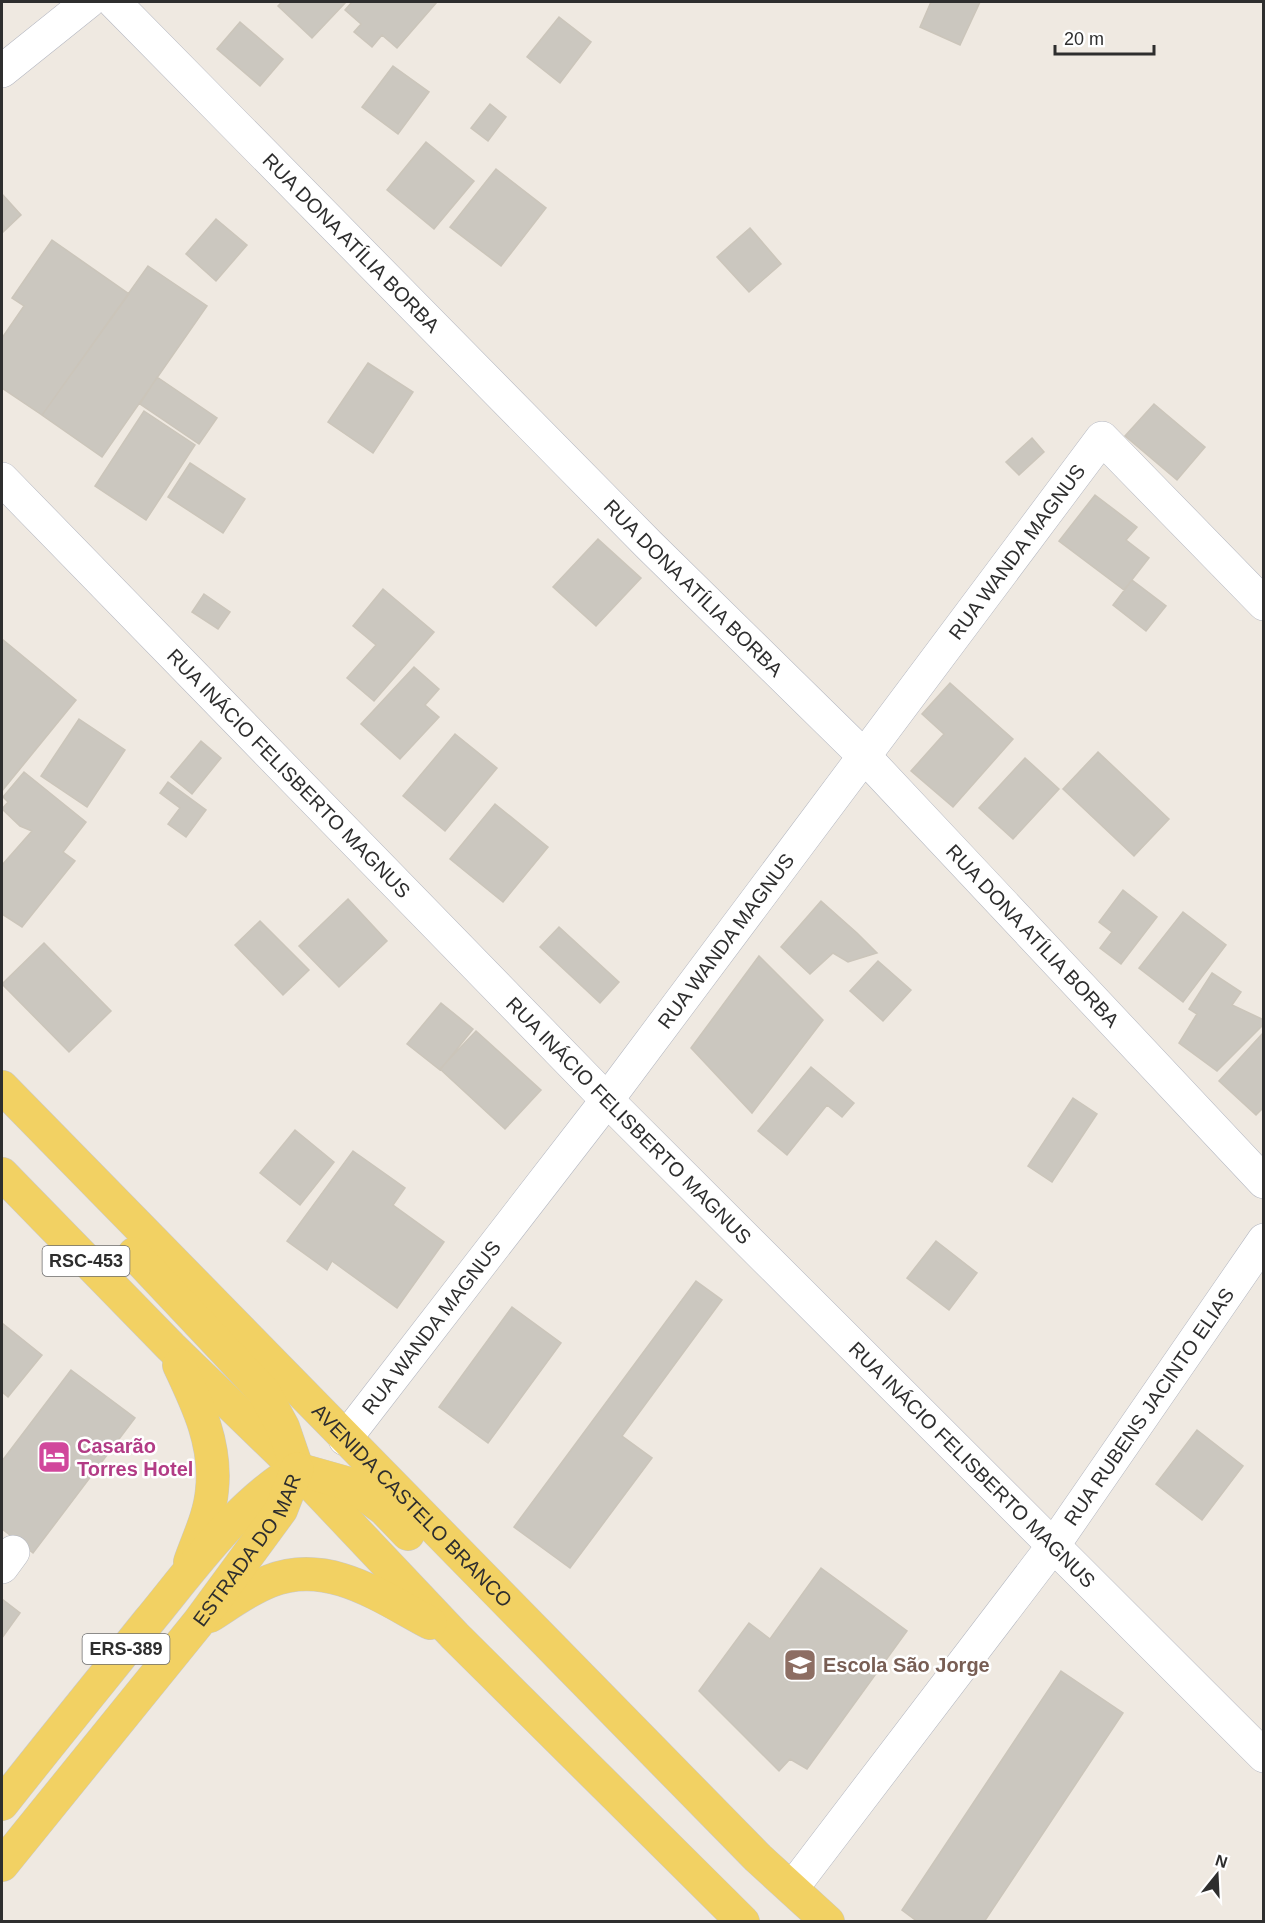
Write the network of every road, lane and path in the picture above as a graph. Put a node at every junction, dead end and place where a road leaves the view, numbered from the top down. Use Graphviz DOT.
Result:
graph roads {
  1 [pos="88,2"];
  2 [pos="114,2"];
  3 [pos="2,71"];
  4 [pos="2,479"];
  5 [pos="1263,604"];
  6 [pos="865,757"];
  7 [pos="2,1088"];
  8 [pos="607,1100"];
  9 [pos="37,1123"];
  10 [pos="2,1174"];
  11 [pos="1263,1182"];
  12 [pos="1263,1240"];
  13 [pos="171,1347"];
  14 [pos="345,1438"];
  15 [pos="297,1469"];
  16 [pos="1053,1546"];
  17 [pos="186,1576"];
  18 [pos="198,1623"];
  19 [pos="455,1636"];
  20 [pos="1263,1756"];
  21 [pos="2,1801"];
  22 [pos="759,1858"];
  23 [pos="2,1865"];
  24 [pos="793,1887"];
  25 [pos="743,1922"];
  26 [pos="828,1922"];
  1 -- 3 [label="street"];
  2 -- 6 [label="street, RUA DONA ATÍLIA BORBA"];
  4 -- 8 [label="street, RUA INÁCIO FELISBERTO MAGNUS"];
  5 -- 6 [label="street, RUA WANDA MAGNUS"];
  6 -- 8 [label="street, RUA WANDA MAGNUS"];
  6 -- 11 [label="street, RUA DONA ATÍLIA BORBA"];
  7 -- 9 [label="main road, AVENIDA CASTELO BRANCO"];
  8 -- 14 [label="street, RUA WANDA MAGNUS"];
  8 -- 16 [label="street, RUA INÁCIO FELISBERTO MAGNUS"];
  9 -- 14 [label="main road, AVENIDA CASTELO BRANCO"];
  9 -- 15 [label="main road"];
  10 -- 13 [label="main road, RSC-453"];
  12 -- 16 [label="street, RUA RUBENS JACINTO ELIAS"];
  13 -- 15 [label="main road"];
  13 -- 17 [label="main road"];
  14 -- 22 [label="main road, AVENIDA CASTELO BRANCO"];
  15 -- 17 [label="main road, ESTRADA DO MAR / ERS-389"];
  15 -- 18 [label="main road, ESTRADA DO MAR / ERS-389"];
  15 -- 19 [label="main road"];
  15 -- 22 [label="main road"];
  16 -- 20 [label="street, RUA INÁCIO FELISBERTO MAGNUS"];
  16 -- 24 [label="street, RUA RUBENS JACINTO ELIAS"];
  17 -- 21 [label="main road, ESTRADA DO MAR / ERS-389"];
  18 -- 19 [label="main road"];
  18 -- 23 [label="main road, ESTRADA DO MAR / ERS-389"];
  19 -- 25 [label="main road"];
  22 -- 24 [label="main road, AVENIDA CASTELO BRANCO"];
  24 -- 26 [label="main road, AVENIDA CASTELO BRANCO"];
}
